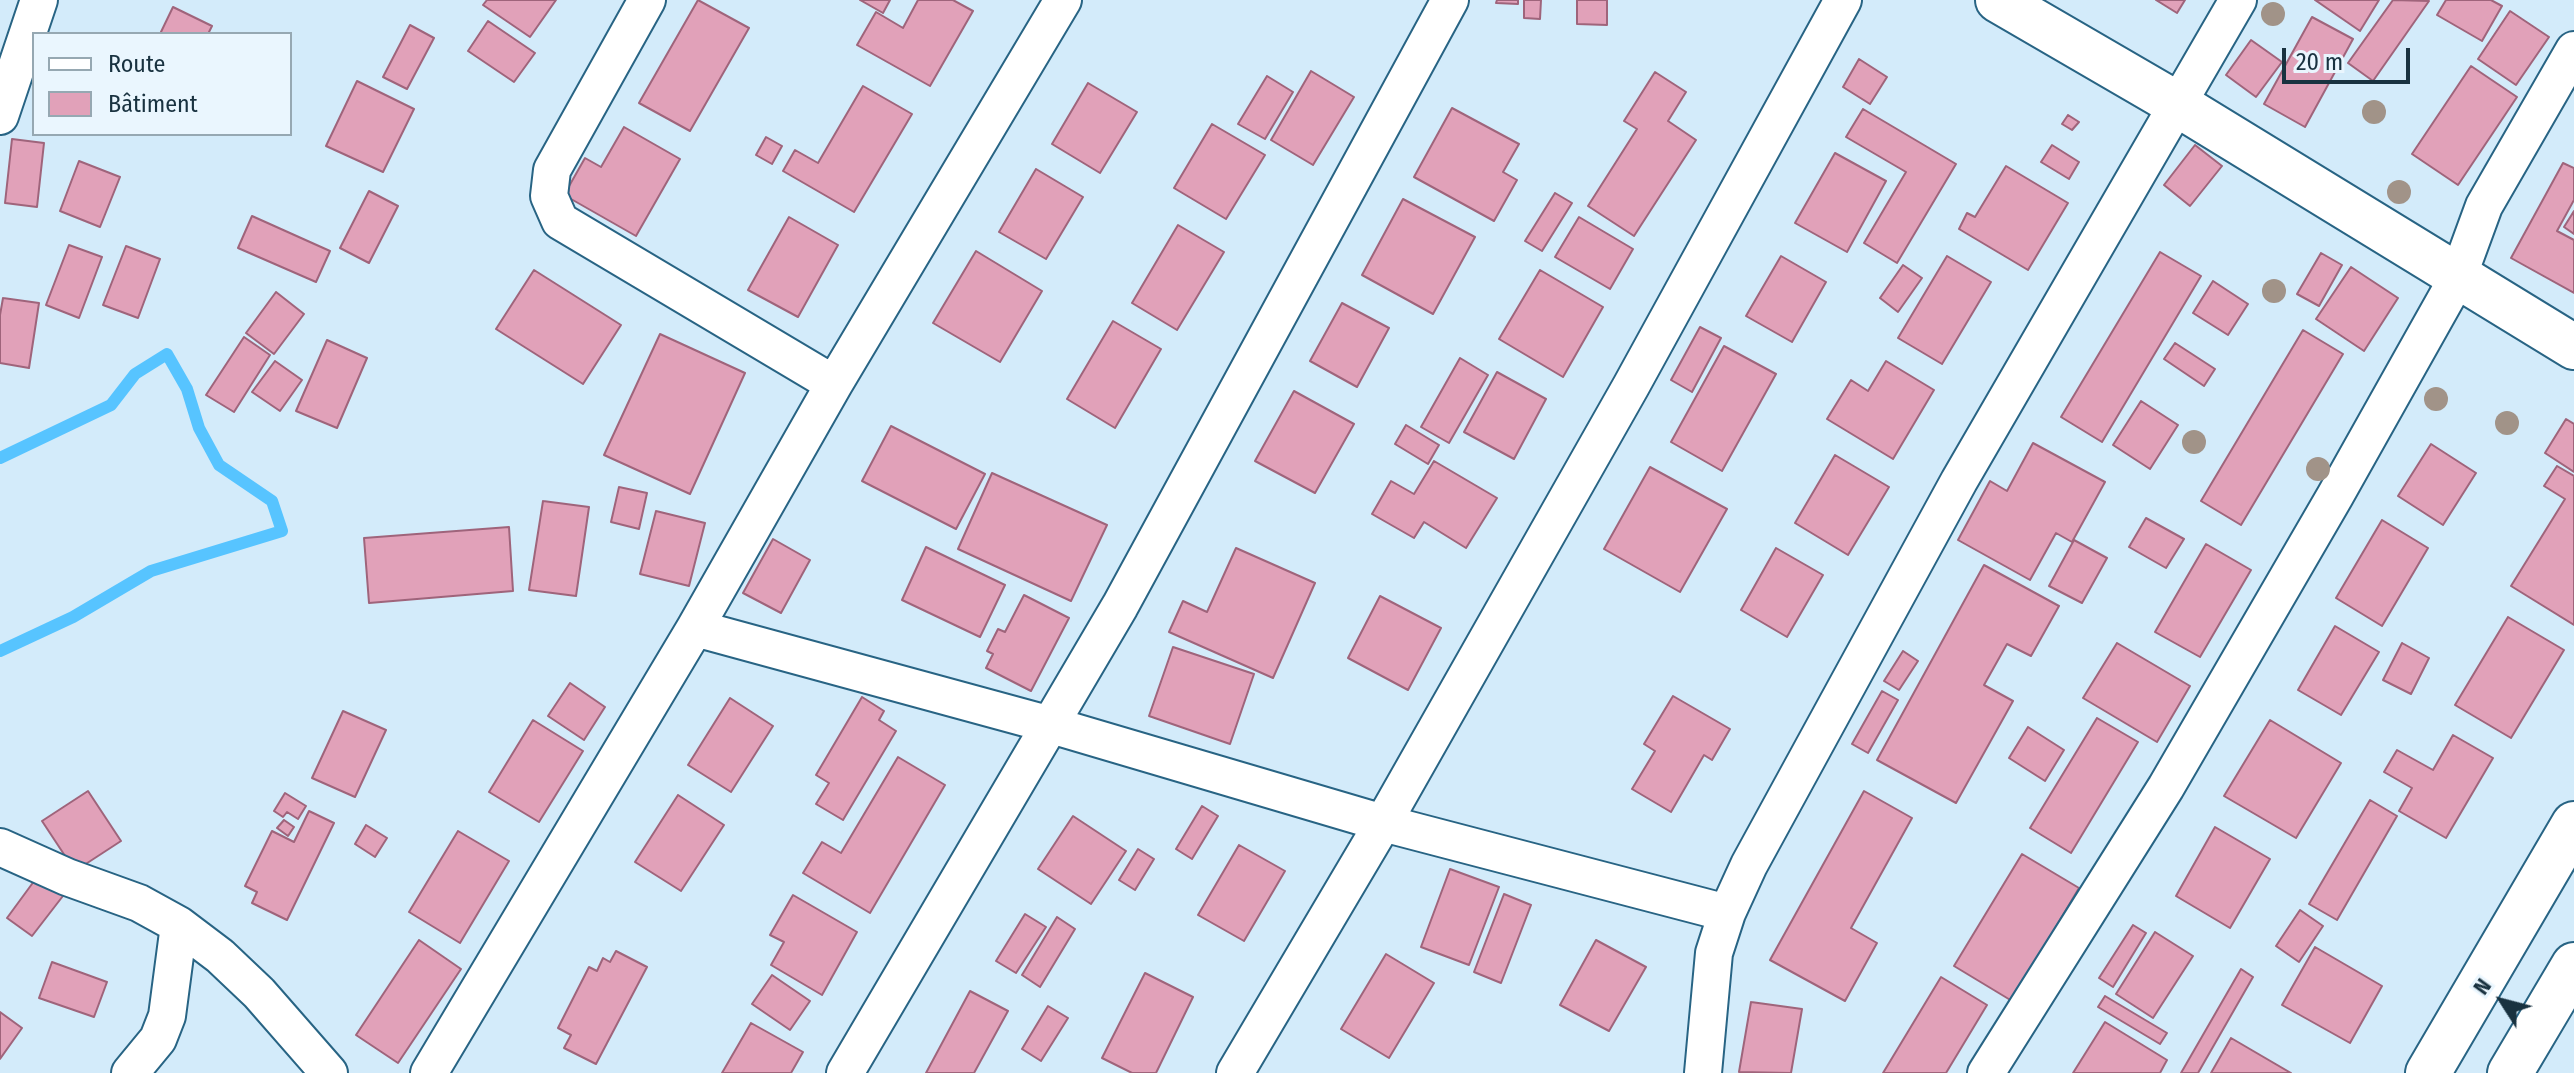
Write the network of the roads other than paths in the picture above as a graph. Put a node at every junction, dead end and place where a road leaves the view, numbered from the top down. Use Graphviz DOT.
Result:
graph roads {
  1 [pos="39,0"];
  2 [pos="647,0"];
  3 [pos="1063,0"];
  4 [pos="1450,0"];
  5 [pos="1843,0"];
  6 [pos="1998,0"];
  7 [pos="2238,0"];
  8 [pos="2574,50"];
  9 [pos="2177,104"];
  10 [pos="0,116"];
  11 [pos="2458,277"];
  12 [pos="2574,347"];
  13 [pos="834,384"];
  14 [pos="695,628"];
  15 [pos="1051,725"];
  16 [pos="1383,823"];
  17 [pos="2574,824"];
  18 [pos="0,847"];
  19 [pos="1727,913"];
  20 [pos="179,925"];
  21 [pos="2574,965"];
  22 [pos="130,1073"];
  23 [pos="329,1073"];
  24 [pos="429,1073"];
  25 [pos="845,1073"];
  26 [pos="1235,1073"];
  27 [pos="1703,1073"];
  28 [pos="1986,1073"];
  29 [pos="2428,1073"];
  30 [pos="2510,1073"];
  1 -- 10 [label="street"];
  2 -- 13 [label="street"];
  3 -- 13 [label="street"];
  4 -- 15 [label="street"];
  5 -- 16 [label="street"];
  6 -- 9 [label="street"];
  7 -- 9 [label="street"];
  8 -- 11 [label="street"];
  9 -- 11 [label="street"];
  9 -- 19 [label="street"];
  11 -- 12 [label="street"];
  11 -- 28 [label="street"];
  13 -- 14 [label="street"];
  14 -- 15 [label="street"];
  14 -- 24 [label="street"];
  15 -- 16 [label="street"];
  15 -- 25 [label="street"];
  16 -- 19 [label="street"];
  16 -- 26 [label="street"];
  17 -- 29 [label="street"];
  18 -- 20 [label="street"];
  19 -- 27 [label="street"];
  20 -- 22 [label="street"];
  20 -- 23 [label="street"];
  21 -- 30 [label="street"];
}
